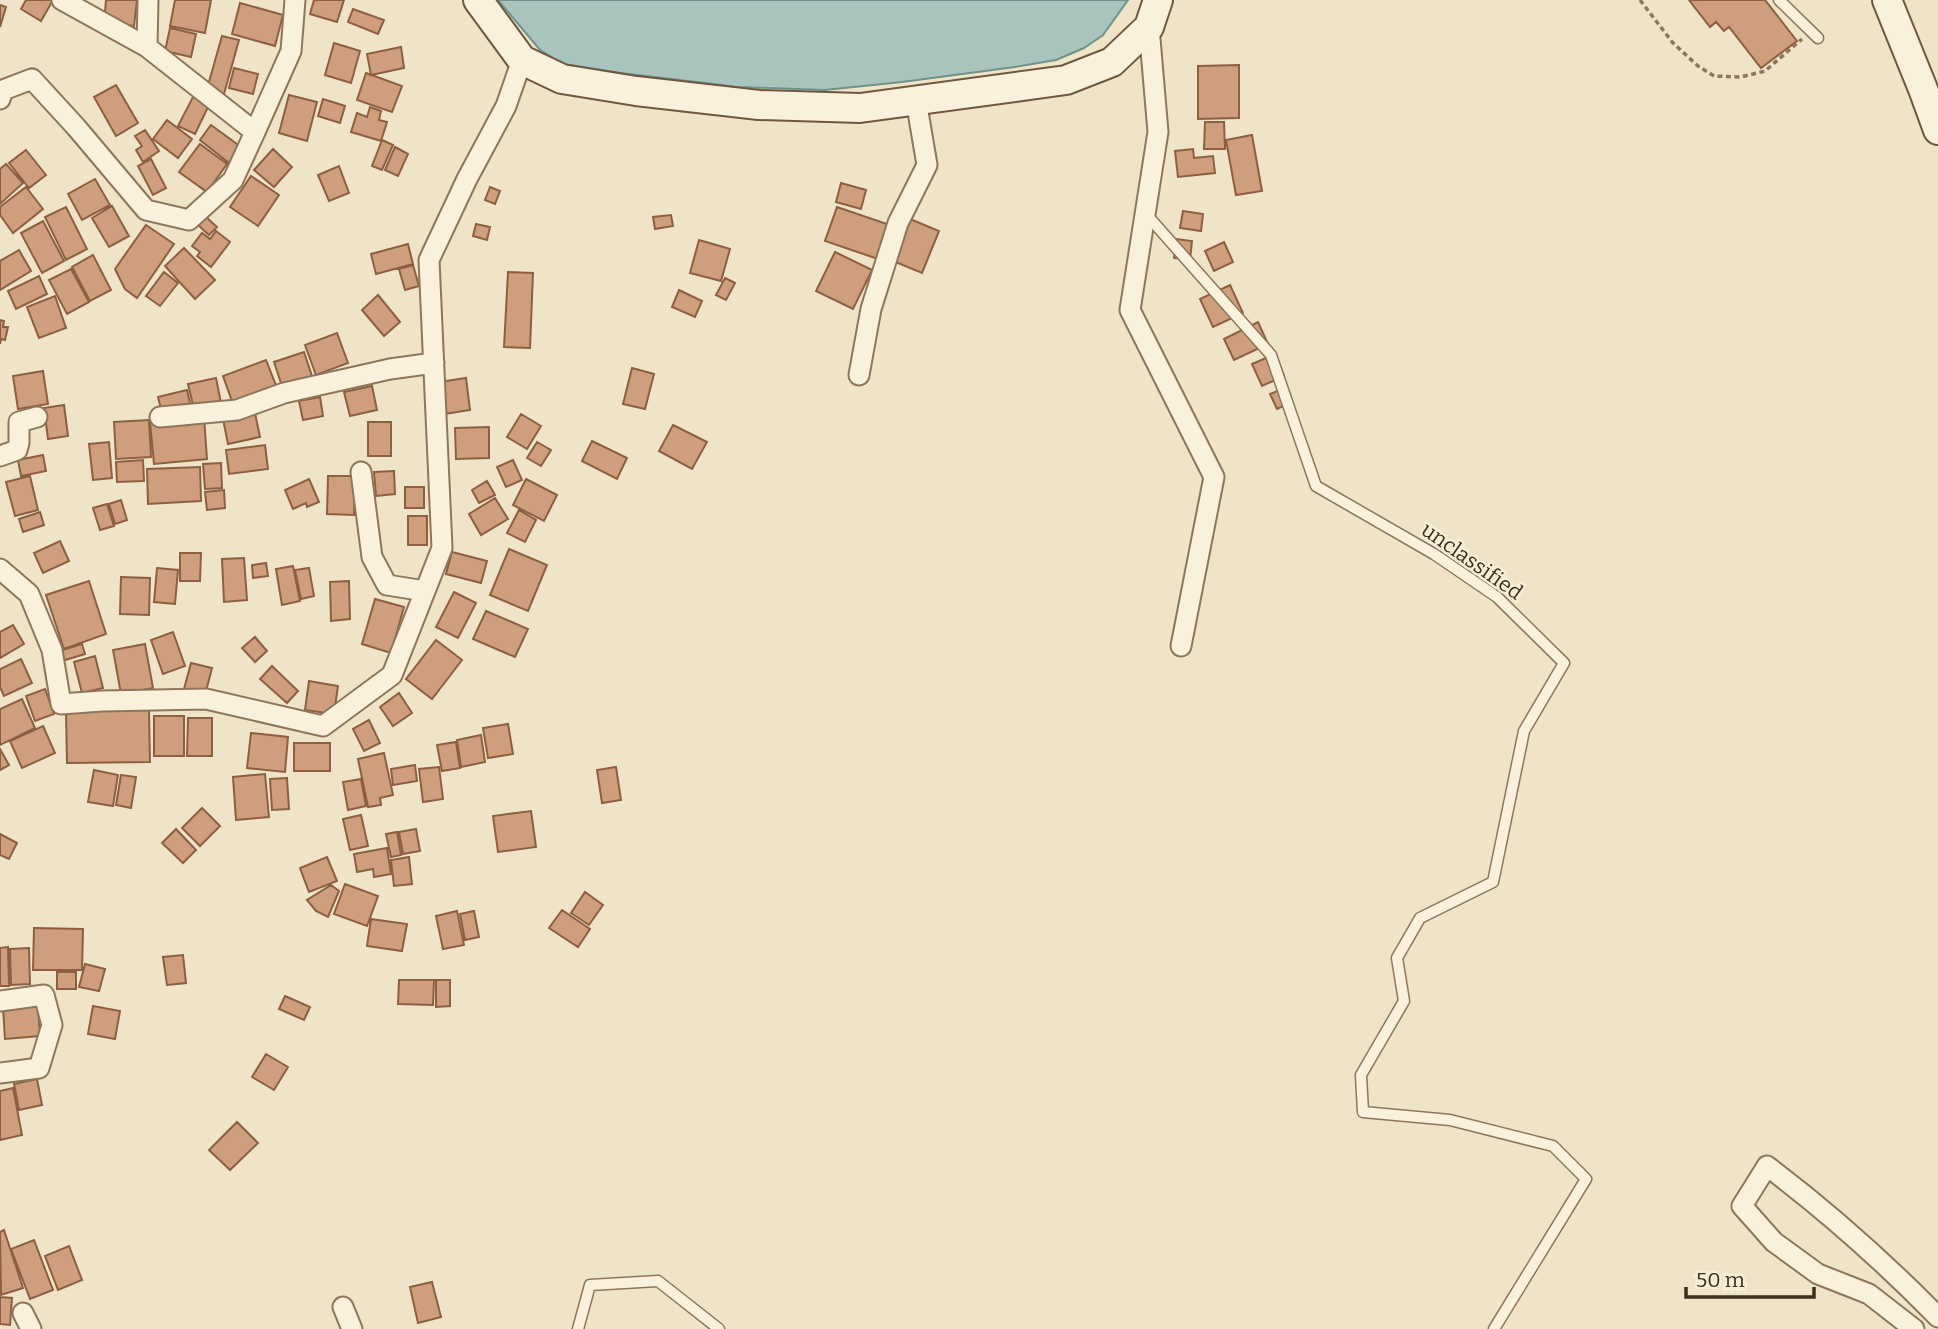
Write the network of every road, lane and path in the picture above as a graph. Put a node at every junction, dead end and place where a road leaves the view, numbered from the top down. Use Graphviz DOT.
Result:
graph roads {
  1 [pos="62,0"];
  2 [pos="148,0"];
  3 [pos="295,0"];
  4 [pos="478,0"];
  5 [pos="1157,0"];
  6 [pos="1640,0"];
  7 [pos="1779,0"];
  8 [pos="1886,0"];
  9 [pos="1149,27"];
  10 [pos="1814,35"];
  11 [pos="146,47"];
  12 [pos="522,60"];
  13 [pos="0,99"];
  14 [pos="916,100"];
  15 [pos="1938,130"];
  16 [pos="255,132"];
  17 [pos="1145,214"];
  18 [pos="434,363"];
  19 [pos="859,375"];
  20 [pos="160,416"];
  21 [pos="37,417"];
  22 [pos="0,456"];
  23 [pos="361,472"];
  24 [pos="0,569"];
  25 [pos="425,592"];
  26 [pos="1181,646"];
  27 [pos="0,1001"];
  28 [pos="0,1073"];
  29 [pos="343,1307"];
  30 [pos="1938,1318"];
  31 [pos="352,1329"];
  32 [pos="578,1329"];
  33 [pos="719,1329"];
  34 [pos="1494,1329"];
  35 [pos="1914,1329"];
  1 -- 11 [label="street"];
  2 -- 11 [label="street"];
  3 -- 16 [label="street"];
  4 -- 12 [label="main road"];
  5 -- 9 [label="main road"];
  6 -- 10 [label="path"];
  7 -- 10 [label="lane"];
  8 -- 15 [label="main road"];
  9 -- 14 [label="main road"];
  9 -- 17 [label="street"];
  11 -- 16 [label="street"];
  12 -- 14 [label="main road"];
  12 -- 18 [label="street"];
  13 -- 16 [label="street"];
  14 -- 19 [label="street"];
  17 -- 26 [label="street"];
  17 -- 34 [label="lane, unclassified"];
  18 -- 20 [label="street"];
  18 -- 25 [label="street"];
  21 -- 22 [label="street"];
  23 -- 25 [label="street"];
  24 -- 25 [label="street"];
  27 -- 28 [label="street"];
  29 -- 31 [label="street"];
  30 -- 35 [label="street"];
  32 -- 33 [label="lane"];
}
